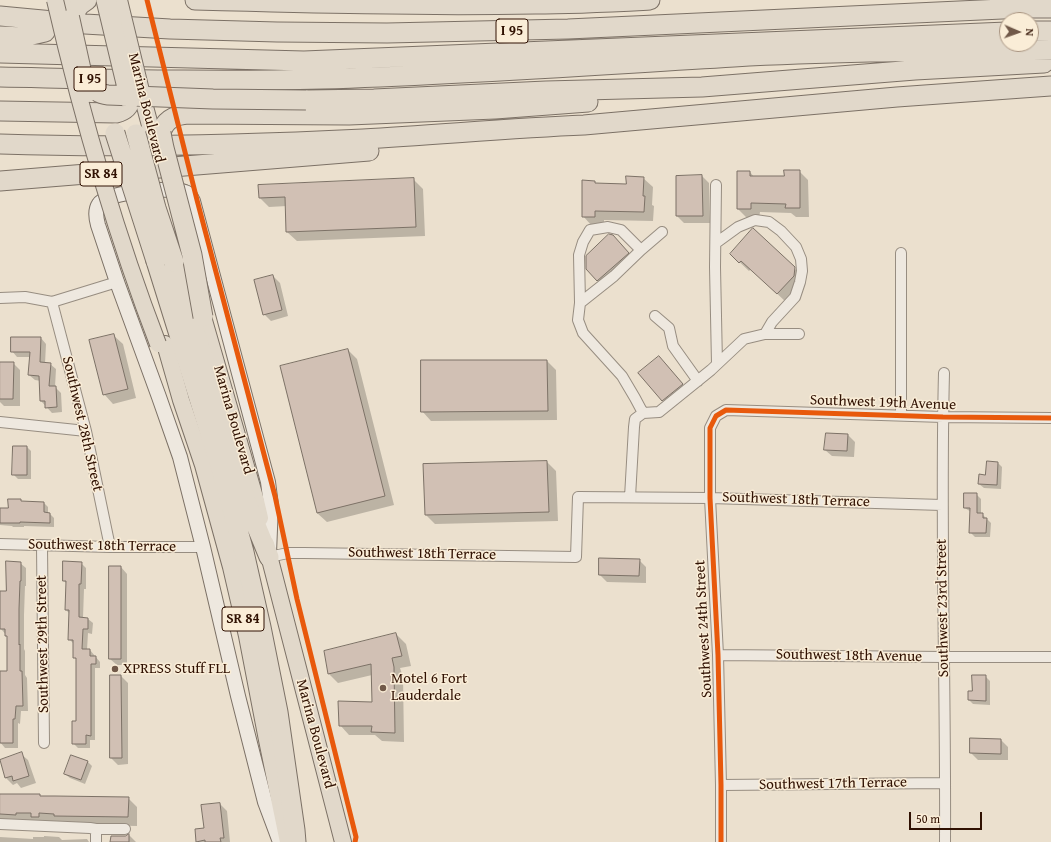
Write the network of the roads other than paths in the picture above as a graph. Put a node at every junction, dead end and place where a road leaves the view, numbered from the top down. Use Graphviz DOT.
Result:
graph roads {
  1 [pos="55,0"];
  2 [pos="87,0"];
  3 [pos="106,0"];
  4 [pos="119,0"];
  5 [pos="195,0"];
  6 [pos="650,0"];
  7 [pos="948,0"];
  8 [pos="1024,8"];
  9 [pos="1051,8"];
  10 [pos="69,9"];
  11 [pos="0,16"];
  12 [pos="1051,17"];
  13 [pos="0,28"];
  14 [pos="1039,31"];
  15 [pos="1051,31"];
  16 [pos="45,32"];
  17 [pos="999,32"];
  18 [pos="0,36"];
  19 [pos="0,44"];
  20 [pos="0,54"];
  21 [pos="46,55"];
  22 [pos="1051,56"];
  23 [pos="0,77"];
  24 [pos="86,81"];
  25 [pos="1051,86"];
  26 [pos="702,87"];
  27 [pos="136,99"];
  28 [pos="0,111"];
  29 [pos="86,112"];
  30 [pos="584,125"];
  31 [pos="150,133"];
  32 [pos="0,144"];
  33 [pos="0,181"];
  34 [pos="716,185"];
  35 [pos="662,232"];
  36 [pos="716,243"];
  37 [pos="641,250"];
  38 [pos="901,253"];
  39 [pos="165,262"];
  40 [pos="117,282"];
  41 [pos="0,298"];
  42 [pos="52,302"];
  43 [pos="580,304"];
  44 [pos="655,316"];
  45 [pos="203,317"];
  46 [pos="765,334"];
  47 [pos="799,334"];
  48 [pos="161,344"];
  49 [pos="717,364"];
  50 [pos="944,374"];
  51 [pos="698,381"];
  52 [pos="643,413"];
  53 [pos="901,415"];
  54 [pos="716,416"];
  55 [pos="943,417"];
  56 [pos="1051,418"];
  57 [pos="0,422"];
  58 [pos="86,431"];
  59 [pos="630,497"];
  60 [pos="710,498"];
  61 [pos="942,505"];
  62 [pos="0,544"];
  63 [pos="42,546"];
  64 [pos="110,547"];
  65 [pos="203,547"];
  66 [pos="269,557"];
  67 [pos="718,655"];
  68 [pos="944,657"];
  69 [pos="1051,657"];
  70 [pos="44,744"];
  71 [pos="945,783"];
  72 [pos="721,785"];
  73 [pos="0,824"];
  74 [pos="96,829"];
  75 [pos="124,829"];
  76 [pos="96,842"];
  77 [pos="280,842"];
  78 [pos="288,842"];
  79 [pos="296,842"];
  80 [pos="343,842"];
  81 [pos="721,842"];
  82 [pos="945,842"];
  1 -- 48 [label="main road, SR 84, bridge"];
  2 -- 10 [label="highway"];
  3 -- 27 [label="highway, bridge"];
  4 -- 27 [label="main road, Marina Boulevard, bridge"];
  5 -- 6 [label="highway"];
  7 -- 8 [label="highway"];
  8 -- 9 [label="highway, I 95"];
  8 -- 11 [label="highway, I 95"];
  10 -- 24 [label="main road, bridge"];
  12 -- 16 [label="highway"];
  13 -- 16 [label="highway"];
  14 -- 15 [label="highway"];
  16 -- 18 [label="highway"];
  17 -- 21 [label="highway"];
  19 -- 21 [label="highway"];
  20 -- 21 [label="highway"];
  22 -- 23 [label="highway, I 95"];
  22 -- 26 [label="highway"];
  24 -- 26 [label="highway, bridge"];
  24 -- 48 [label="main road, bridge"];
  25 -- 30 [label="highway"];
  26 -- 31 [label="highway"];
  27 -- 29 [label="highway"];
  27 -- 31 [label="highway"];
  28 -- 29 [label="highway"];
  29 -- 39 [label="highway, bridge"];
  30 -- 32 [label="highway"];
  30 -- 33 [label="highway"];
  31 -- 39 [label="highway, bridge"];
  31 -- 45 [label="highway, bridge"];
  34 -- 36 [label="street"];
  35 -- 37 [label="street"];
  36 -- 46 [label="street"];
  36 -- 49 [label="street"];
  37 -- 43 [label="street"];
  37 -- 43 [label="street"];
  38 -- 53 [label="street"];
  39 -- 66 [label="highway"];
  39 -- 79 [label="highway"];
  40 -- 42 [label="street"];
  40 -- 65 [label="main road"];
  40 -- 66 [label="main road"];
  41 -- 42 [label="street"];
  42 -- 58 [label="street, Southwest 28th Street"];
  43 -- 52 [label="street"];
  44 -- 51 [label="street"];
  45 -- 66 [label="main road, Marina Boulevard / SR 84"];
  46 -- 47 [label="street"];
  46 -- 49 [label="street"];
  48 -- 78 [label="main road, SR 84"];
  49 -- 51 [label="street"];
  50 -- 55 [label="street, Southwest 23rd Street"];
  51 -- 52 [label="street"];
  52 -- 59 [label="street"];
  53 -- 54 [label="street, Southwest 19th Avenue"];
  53 -- 55 [label="street, Southwest 19th Avenue"];
  54 -- 60 [label="street, Southwest 24th Street"];
  55 -- 56 [label="street, Southwest 19th Avenue"];
  55 -- 61 [label="street, Southwest 23rd Street"];
  57 -- 58 [label="street"];
  58 -- 64 [label="street, Southwest 28th Street"];
  59 -- 60 [label="street, Southwest 18th Terrace"];
  59 -- 66 [label="street, Southwest 18th Terrace"];
  60 -- 61 [label="street, Southwest 18th Terrace"];
  60 -- 67 [label="street, Southwest 24th Street"];
  61 -- 68 [label="street, Southwest 23rd Street"];
  62 -- 63 [label="street, Southwest 18th Terrace"];
  63 -- 64 [label="street, Southwest 18th Terrace"];
  63 -- 70 [label="street, Southwest 29th Street"];
  64 -- 65 [label="street, Southwest 18th Terrace"];
  65 -- 77 [label="main road"];
  66 -- 80 [label="main road, Marina Boulevard / SR 84"];
  67 -- 68 [label="street, Southwest 18th Avenue"];
  67 -- 72 [label="street, Southwest 24th Street"];
  68 -- 69 [label="street, Southwest 18th Avenue"];
  68 -- 71 [label="street, Southwest 23rd Street"];
  71 -- 72 [label="street, Southwest 17th Terrace"];
  71 -- 82 [label="street, Southwest 23rd Street"];
  72 -- 81 [label="street, Southwest 24th Street"];
  73 -- 74 [label="street"];
  74 -- 75 [label="street"];
  74 -- 76 [label="street"];
}
